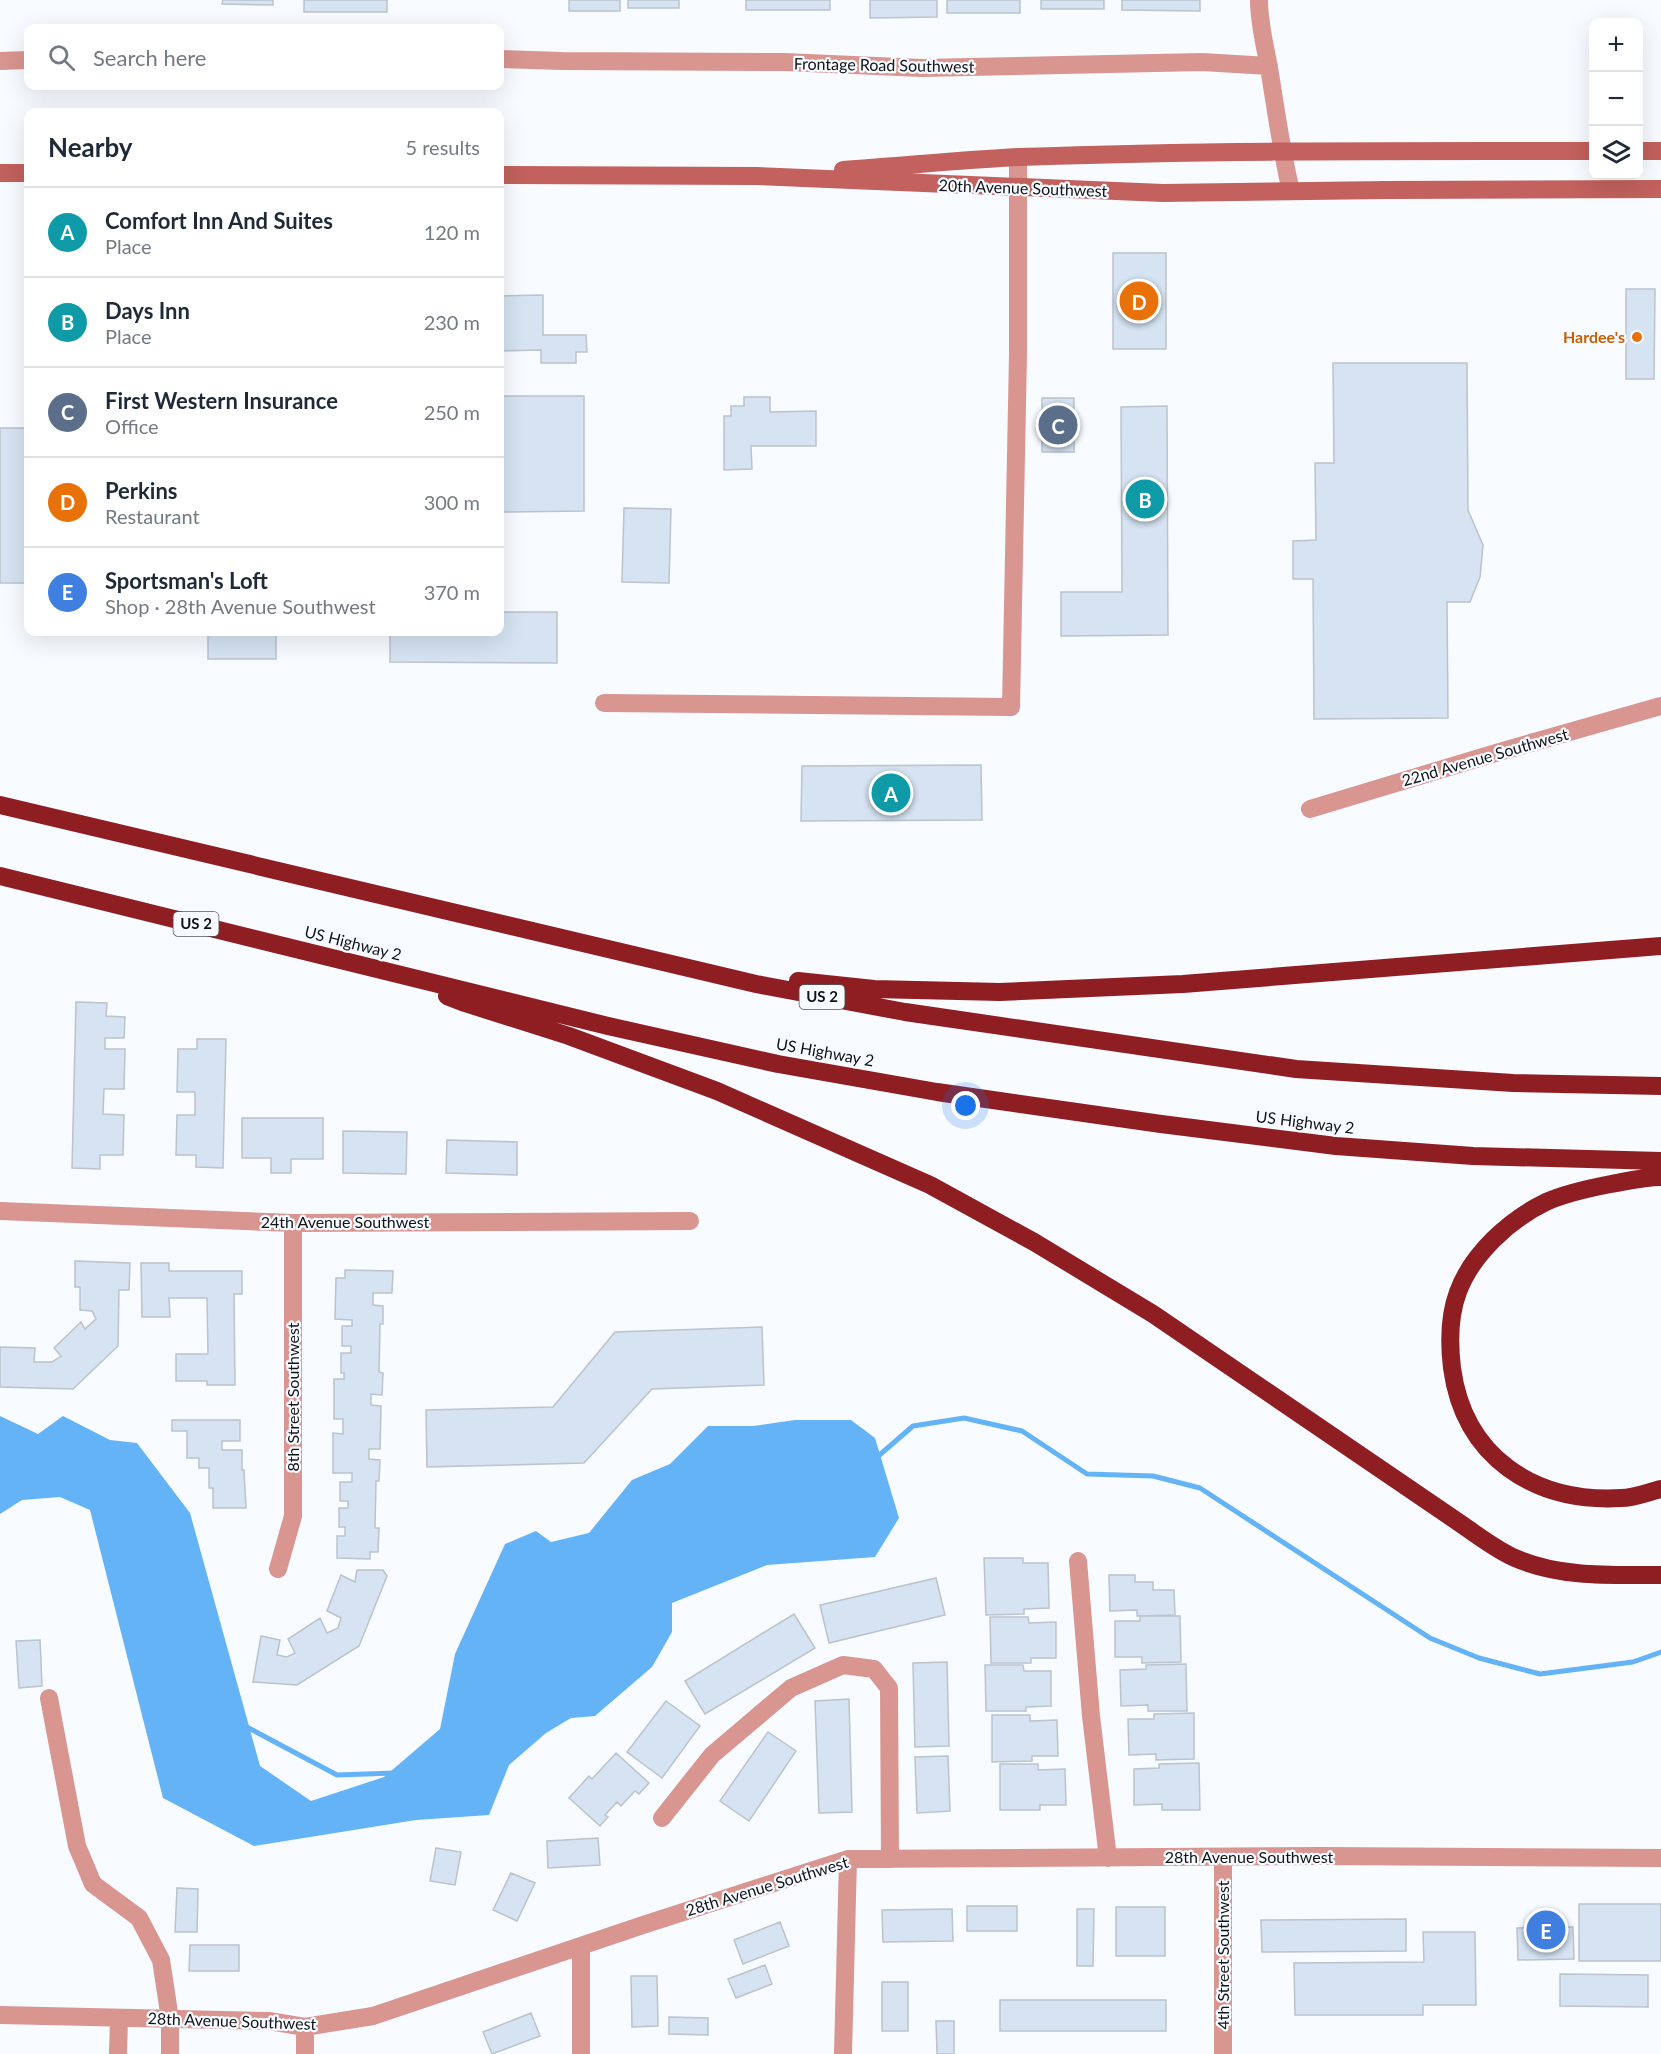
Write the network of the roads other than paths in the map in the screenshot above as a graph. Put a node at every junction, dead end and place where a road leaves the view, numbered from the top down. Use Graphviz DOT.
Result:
graph roads {
  1 [pos="1259,0"];
  2 [pos="504,59"];
  3 [pos="24,60"];
  4 [pos="0,61"];
  5 [pos="1269,66"];
  6 [pos="1589,151"];
  7 [pos="1643,151"];
  8 [pos="1661,151"];
  9 [pos="1282,152"];
  10 [pos="1018,157"];
  11 [pos="0,173"];
  12 [pos="24,173"];
  13 [pos="504,175"];
  14 [pos="756,176"];
  15 [pos="1019,188"];
  16 [pos="1661,189"];
  17 [pos="1291,191"];
  18 [pos="604,703"];
  19 [pos="1661,706"];
  20 [pos="0,805"];
  21 [pos="1310,809"];
  22 [pos="0,876"];
  23 [pos="1661,946"];
  24 [pos="692,969"];
  25 [pos="393,973"];
  26 [pos="1661,1086"];
  27 [pos="1661,1161"];
  28 [pos="1661,1177"];
  29 [pos="0,1211"];
  30 [pos="690,1221"];
  31 [pos="293,1223"];
  32 [pos="1661,1489"];
  33 [pos="1078,1561"];
  34 [pos="278,1569"];
  35 [pos="1661,1575"];
  36 [pos="49,1698"];
  37 [pos="662,1818"];
  38 [pos="1223,1857"];
  39 [pos="1108,1858"];
  40 [pos="1661,1858"];
  41 [pos="848,1859"];
  42 [pos="890,1859"];
  43 [pos="582,1946"];
  44 [pos="0,2015"];
  45 [pos="118,2018"];
  46 [pos="170,2019"];
  47 [pos="306,2027"];
  48 [pos="118,2054"];
  49 [pos="170,2054"];
  50 [pos="305,2054"];
  51 [pos="581,2054"];
  52 [pos="843,2054"];
  53 [pos="1223,2054"];
  1 -- 5 [label="street"];
  2 -- 5 [label="street, Frontage Road Southwest"];
  3 -- 4 [label="street"];
  5 -- 9 [label="street"];
  6 -- 9 [label="street, 20th Avenue Southwest"];
  7 -- 8 [label="street"];
  9 -- 10 [label="street, 20th Avenue Southwest"];
  9 -- 17 [label="street"];
  10 -- 14 [label="street, 20th Avenue Southwest"];
  10 -- 15 [label="street"];
  11 -- 12 [label="street"];
  13 -- 14 [label="street, 20th Avenue Southwest"];
  14 -- 15 [label="street, 20th Avenue Southwest"];
  15 -- 17 [label="street, 20th Avenue Southwest"];
  15 -- 18 [label="street"];
  16 -- 17 [label="street, 20th Avenue Southwest"];
  19 -- 21 [label="street, 22nd Avenue Southwest"];
  20 -- 24 [label="highway, US 2"];
  22 -- 25 [label="highway, US Highway 2 / US 2"];
  23 -- 24 [label="highway"];
  24 -- 26 [label="highway, US 2"];
  25 -- 27 [label="highway, US Highway 2 / US 2"];
  25 -- 35 [label="highway"];
  28 -- 32 [label="highway"];
  29 -- 31 [label="street, 24th Avenue Southwest"];
  30 -- 31 [label="street, 24th Avenue Southwest"];
  31 -- 34 [label="street, 8th Street Southwest"];
  33 -- 39 [label="street"];
  36 -- 46 [label="street"];
  37 -- 42 [label="street"];
  38 -- 39 [label="street, 28th Avenue Southwest"];
  38 -- 40 [label="street, 28th Avenue Southwest"];
  38 -- 53 [label="street, 4th Street Southwest"];
  39 -- 42 [label="street, 28th Avenue Southwest"];
  41 -- 42 [label="street, 28th Avenue Southwest"];
  41 -- 43 [label="street, 28th Avenue Southwest"];
  41 -- 52 [label="street"];
  43 -- 47 [label="street, 28th Avenue Southwest"];
  43 -- 51 [label="street"];
  44 -- 45 [label="street, 28th Avenue Southwest"];
  45 -- 46 [label="street, 28th Avenue Southwest"];
  45 -- 48 [label="street"];
  46 -- 47 [label="street, 28th Avenue Southwest"];
  46 -- 49 [label="street"];
  47 -- 50 [label="street"];
}
